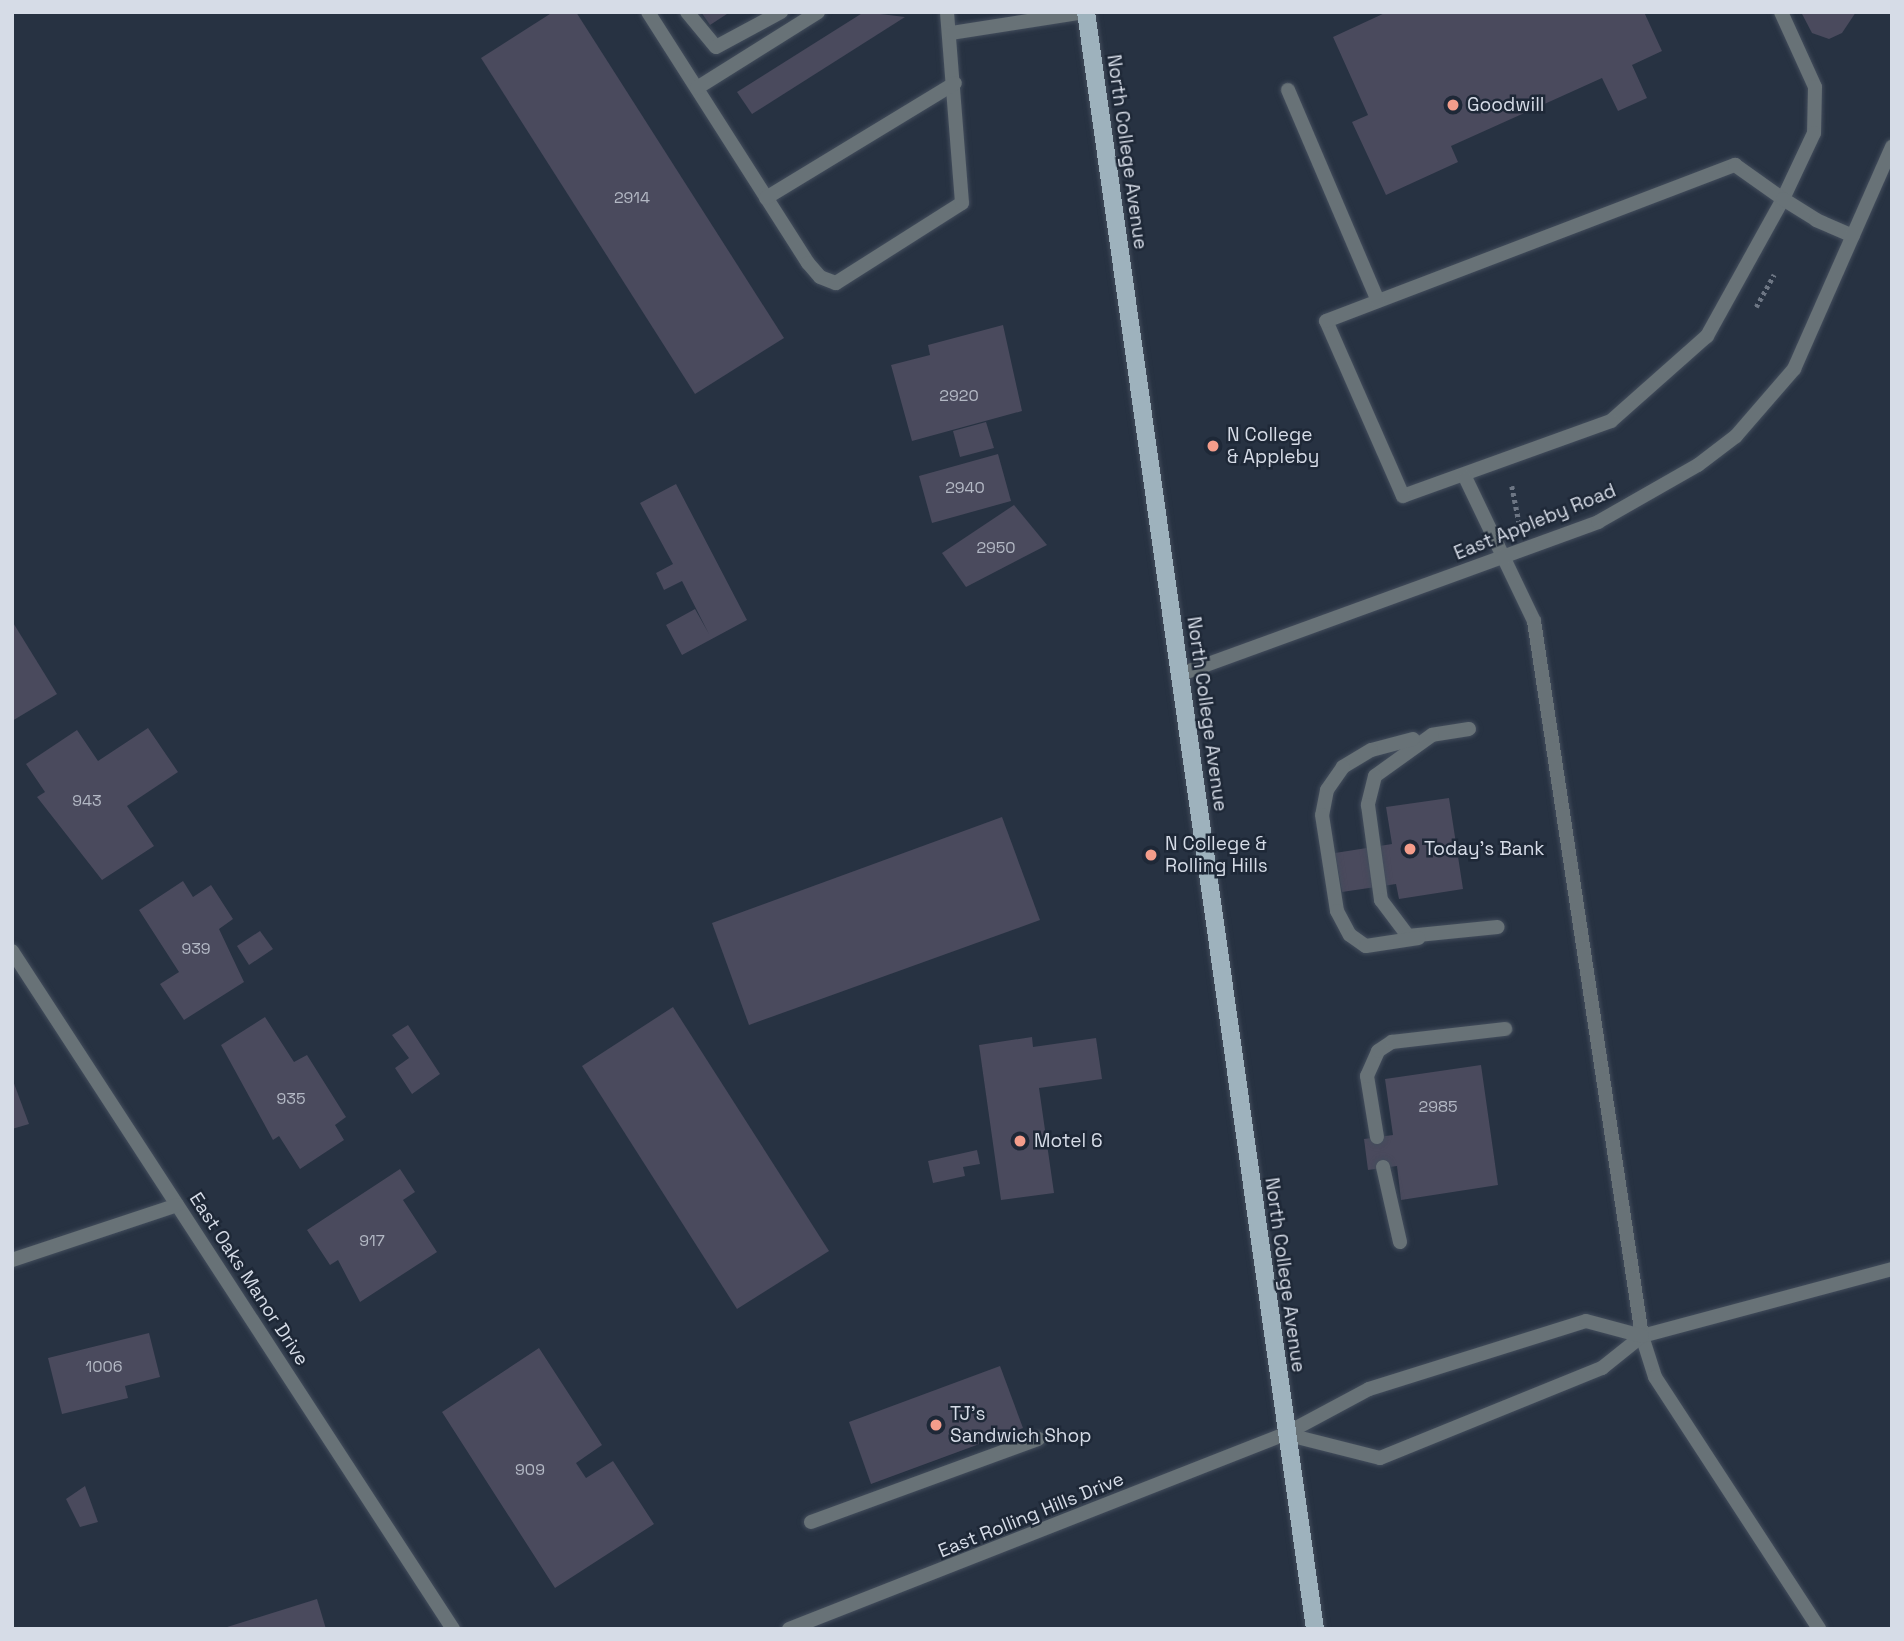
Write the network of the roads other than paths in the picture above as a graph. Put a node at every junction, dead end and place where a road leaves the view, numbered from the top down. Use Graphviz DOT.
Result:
graph roads {
  1 [pos="648,12"];
  2 [pos="687,12"];
  3 [pos="781,12"];
  4 [pos="818,12"];
  5 [pos="947,12"];
  6 [pos="1085,12"];
  7 [pos="1781,12"];
  8 [pos="951,33"];
  9 [pos="955,83"];
  10 [pos="696,88"];
  11 [pos="1288,90"];
  12 [pos="1892,147"];
  13 [pos="766,198"];
  14 [pos="1783,199"];
  15 [pos="1853,236"];
  16 [pos="1378,301"];
  17 [pos="1466,479"];
  18 [pos="1500,558"];
  19 [pos="1181,674"];
  20 [pos="1469,729"];
  21 [pos="1432,735"];
  22 [pos="1498,927"];
  23 [pos="1430,937"];
  24 [pos="12,951"];
  25 [pos="1505,1029"];
  26 [pos="1377,1137"];
  27 [pos="1383,1167"];
  28 [pos="177,1205"];
  29 [pos="1401,1242"];
  30 [pos="12,1260"];
  31 [pos="1892,1269"];
  32 [pos="1642,1336"];
  33 [pos="1285,1434"];
  34 [pos="1038,1439"];
  35 [pos="811,1522"];
  36 [pos="453,1629"];
  37 [pos="789,1629"];
  38 [pos="1315,1629"];
  39 [pos="1819,1629"];
  1 -- 10 [label="street"];
  2 -- 3 [label="street"];
  4 -- 10 [label="street"];
  5 -- 8 [label="street"];
  6 -- 8 [label="street"];
  6 -- 19 [label="main road, North College Avenue"];
  7 -- 14 [label="street"];
  8 -- 9 [label="street"];
  9 -- 13 [label="street"];
  9 -- 13 [label="street"];
  10 -- 13 [label="street"];
  11 -- 16 [label="street"];
  12 -- 15 [label="street, East Appleby Road"];
  14 -- 15 [label="street"];
  14 -- 16 [label="street"];
  14 -- 17 [label="street"];
  15 -- 18 [label="street, East Appleby Road"];
  16 -- 17 [label="street"];
  17 -- 18 [label="street"];
  18 -- 19 [label="street, East Appleby Road"];
  18 -- 32 [label="street"];
  19 -- 33 [label="main road, North College Avenue"];
  20 -- 21 [label="street"];
  21 -- 23 [label="street"];
  21 -- 23 [label="street"];
  22 -- 23 [label="street"];
  24 -- 28 [label="street, East Oaks Manor Drive"];
  25 -- 26 [label="street"];
  27 -- 29 [label="street"];
  28 -- 30 [label="street"];
  28 -- 36 [label="street, East Oaks Manor Drive"];
  31 -- 32 [label="street"];
  32 -- 33 [label="street, East Rolling Hills Drive"];
  32 -- 33 [label="street"];
  32 -- 39 [label="street"];
  33 -- 37 [label="street, East Rolling Hills Drive"];
  33 -- 38 [label="main road, North College Avenue"];
  34 -- 35 [label="street"];
}
